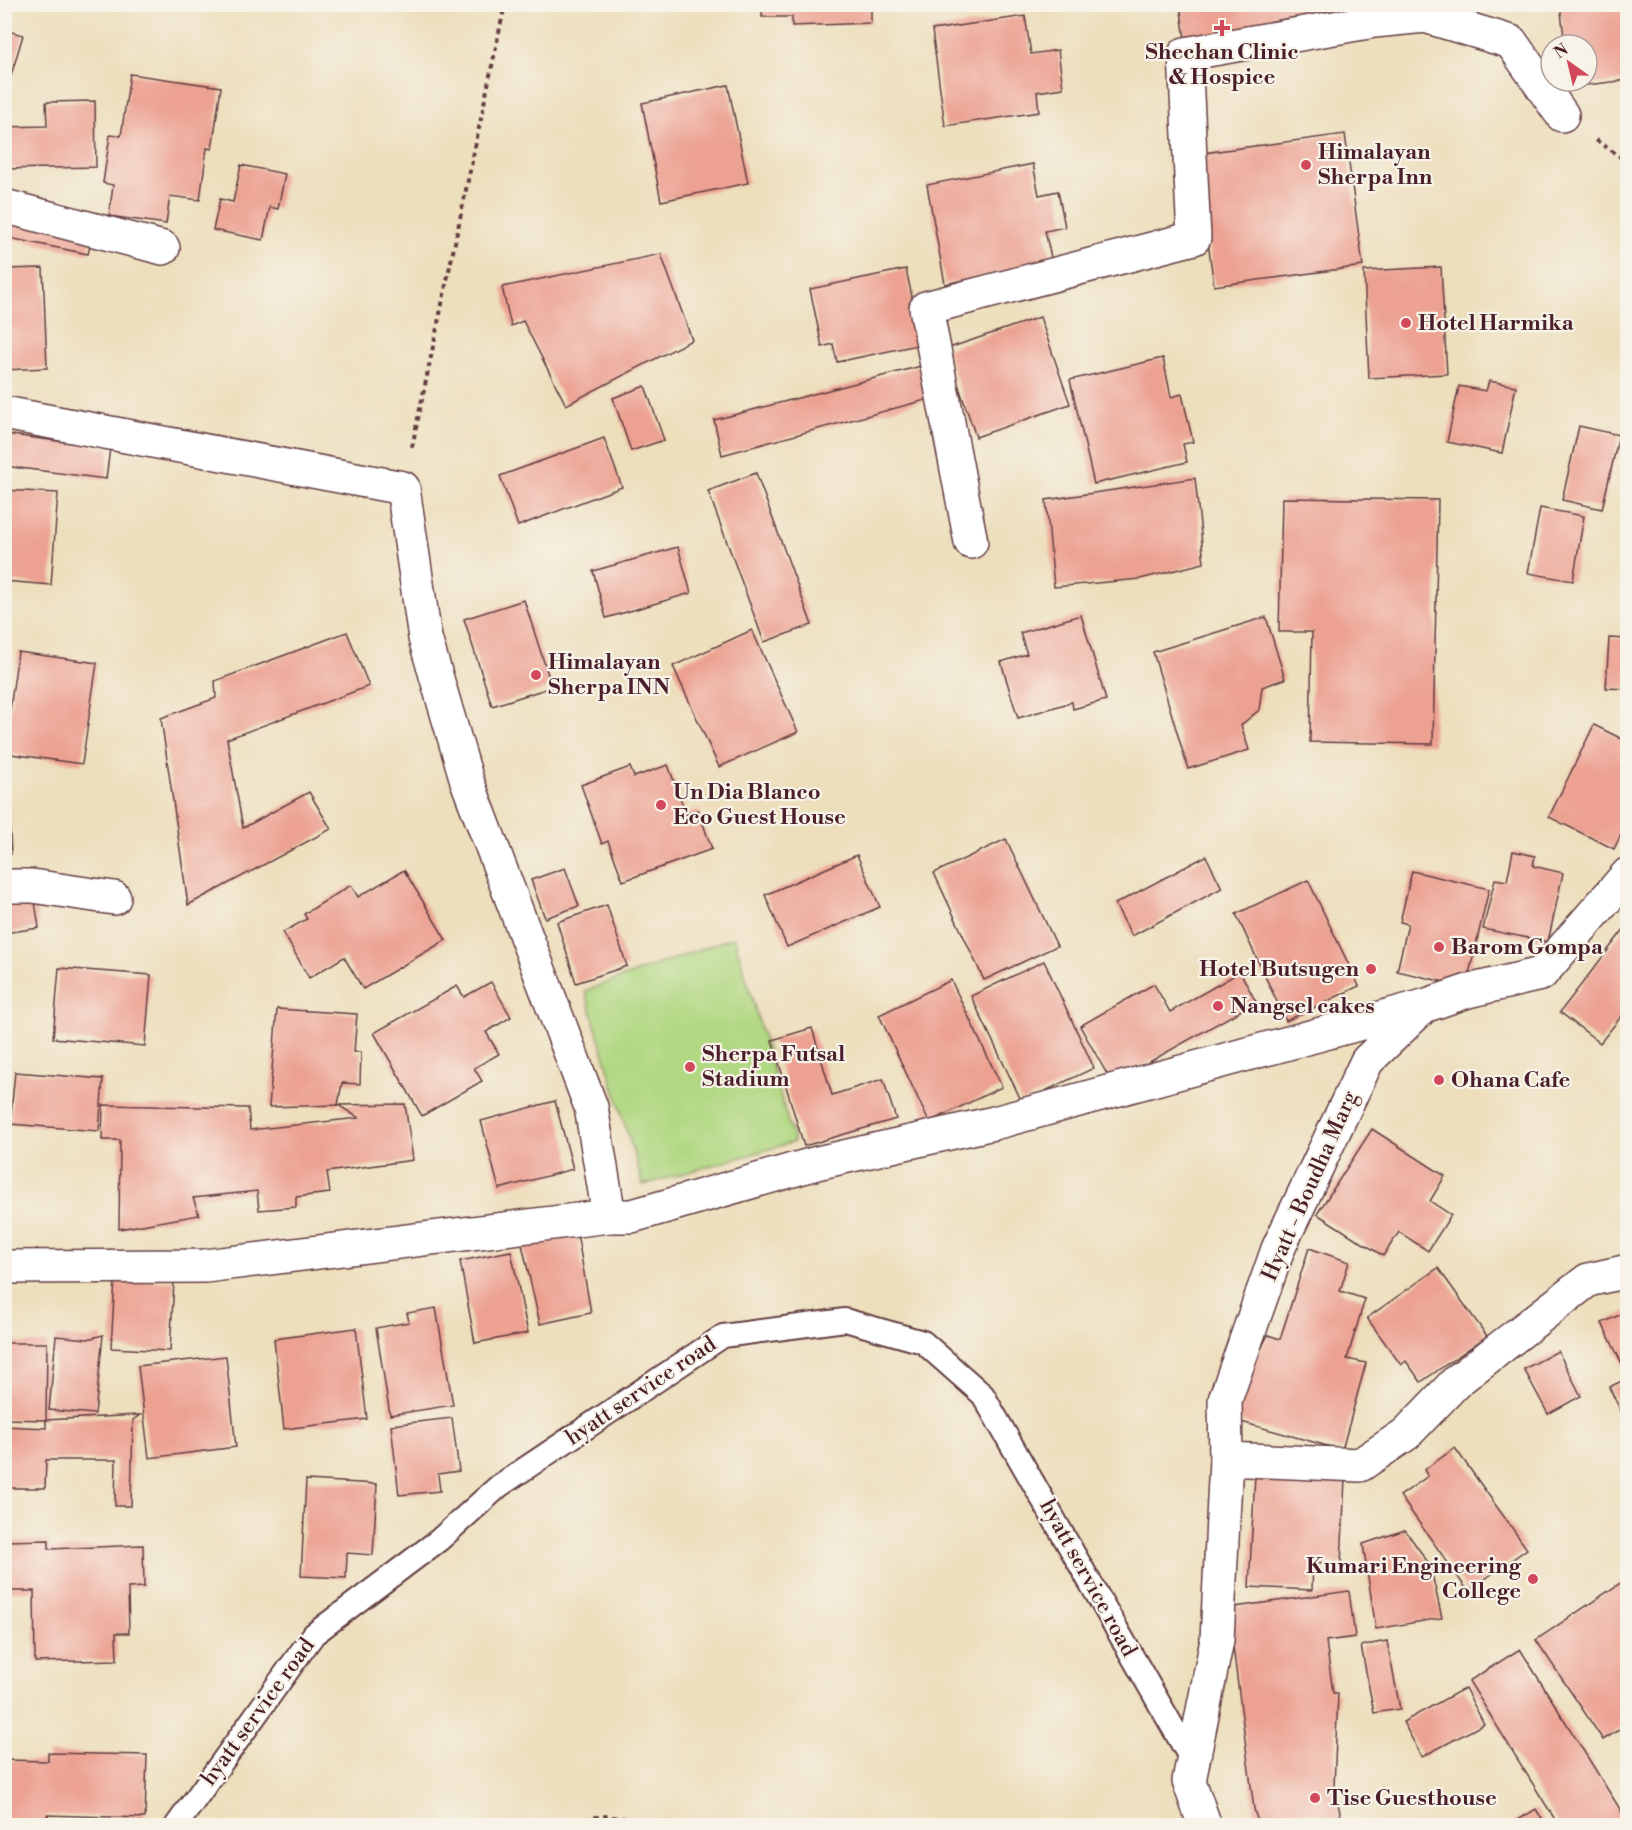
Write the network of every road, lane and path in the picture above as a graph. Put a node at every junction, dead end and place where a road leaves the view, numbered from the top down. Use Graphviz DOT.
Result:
graph roads {
  1 [pos="505,4"];
  2 [pos="1373,13"];
  3 [pos="1562,115"];
  4 [pos="4,206"];
  5 [pos="163,248"];
  6 [pos="4,413"];
  7 [pos="403,488"];
  8 [pos="971,542"];
  9 [pos="1628,874"];
  10 [pos="4,886"];
  11 [pos="114,898"];
  12 [pos="1424,1006"];
  13 [pos="609,1216"];
  14 [pos="4,1267"];
  15 [pos="1628,1271"];
  16 [pos="1226,1459"];
  17 [pos="1189,1781"];
  18 [pos="176,1826"];
  19 [pos="541,1826"];
  20 [pos="701,1826"];
  21 [pos="1204,1826"];
  1 -- 7 [label="path"];
  2 -- 3 [label="street"];
  2 -- 8 [label="street"];
  4 -- 5 [label="street"];
  6 -- 7 [label="street"];
  7 -- 13 [label="street"];
  9 -- 12 [label="street, Hyatt - Boudha Marg"];
  10 -- 11 [label="street"];
  12 -- 13 [label="street"];
  12 -- 16 [label="street, Hyatt - Boudha Marg"];
  13 -- 14 [label="street"];
  15 -- 16 [label="street"];
  16 -- 17 [label="street, Hyatt - Boudha Marg"];
  17 -- 18 [label="lane, hyatt service road"];
  17 -- 21 [label="street"];
  19 -- 20 [label="path"];
}
